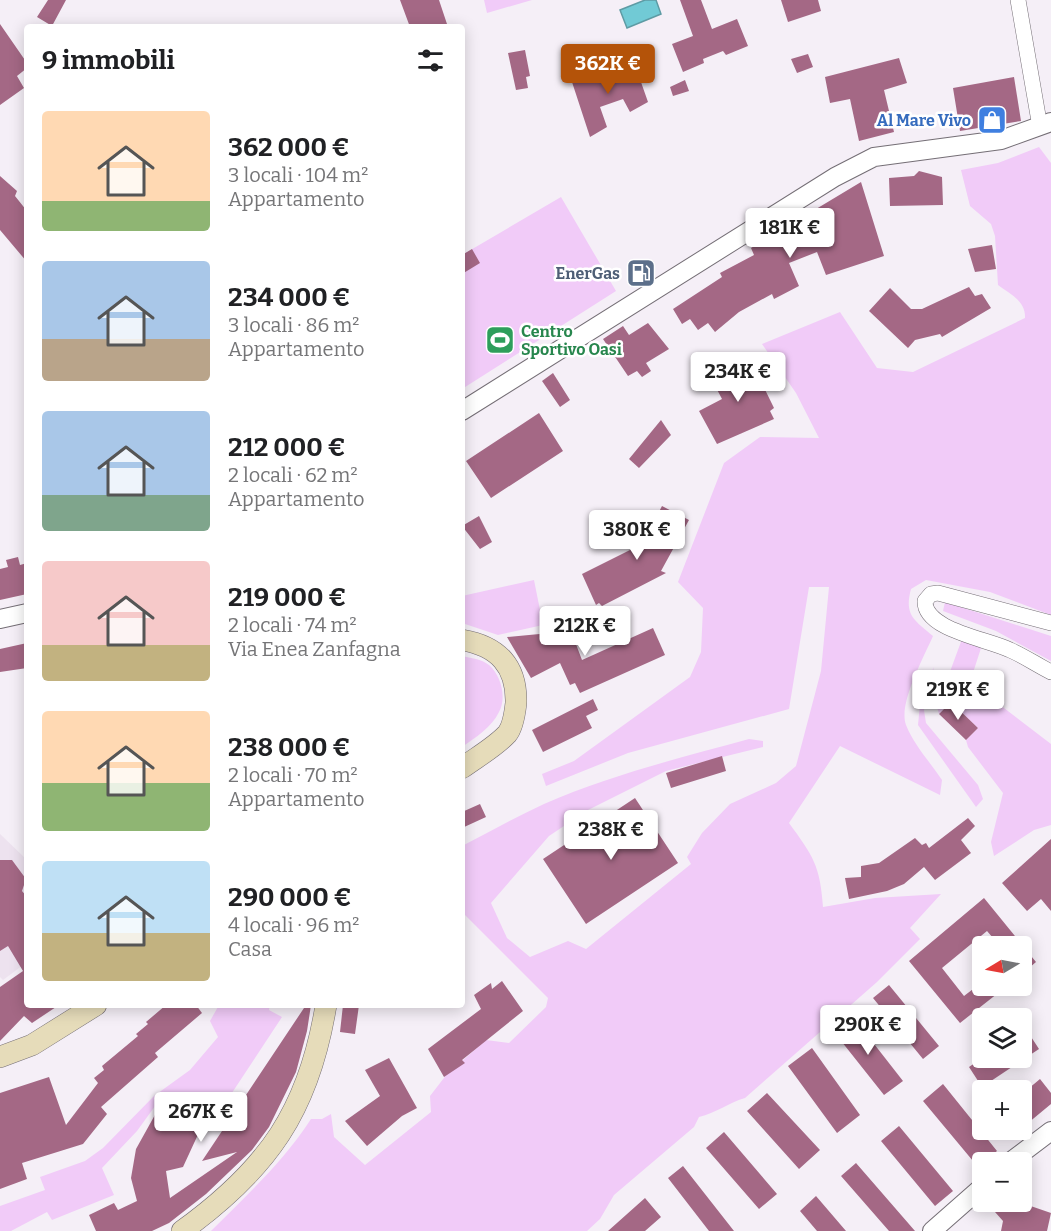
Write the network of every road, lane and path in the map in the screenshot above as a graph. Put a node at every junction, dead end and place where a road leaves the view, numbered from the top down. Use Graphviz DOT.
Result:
graph roads {
  1 [pos="1018,0"];
  2 [pos="1046,124"];
  3 [pos="465,409"];
  4 [pos="24,615"];
  5 [pos="0,619"];
  6 [pos="1051,624"];
  7 [pos="465,641"];
  8 [pos="1051,672"];
  9 [pos="465,766"];
  10 [pos="91,1008"];
  11 [pos="325,1008"];
  12 [pos="0,1057"];
  13 [pos="1051,1131"];
  14 [pos="1023,1152"];
  15 [pos="972,1196"];
  16 [pos="182,1231"];
  17 [pos="932,1231"];
  1 -- 2 [label="street"];
  2 -- 3 [label="street"];
  4 -- 5 [label="street"];
  6 -- 8 [label="street"];
  7 -- 9 [label="main road"];
  10 -- 12 [label="main road"];
  11 -- 16 [label="main road"];
  13 -- 14 [label="street"];
  15 -- 17 [label="street"];
}
